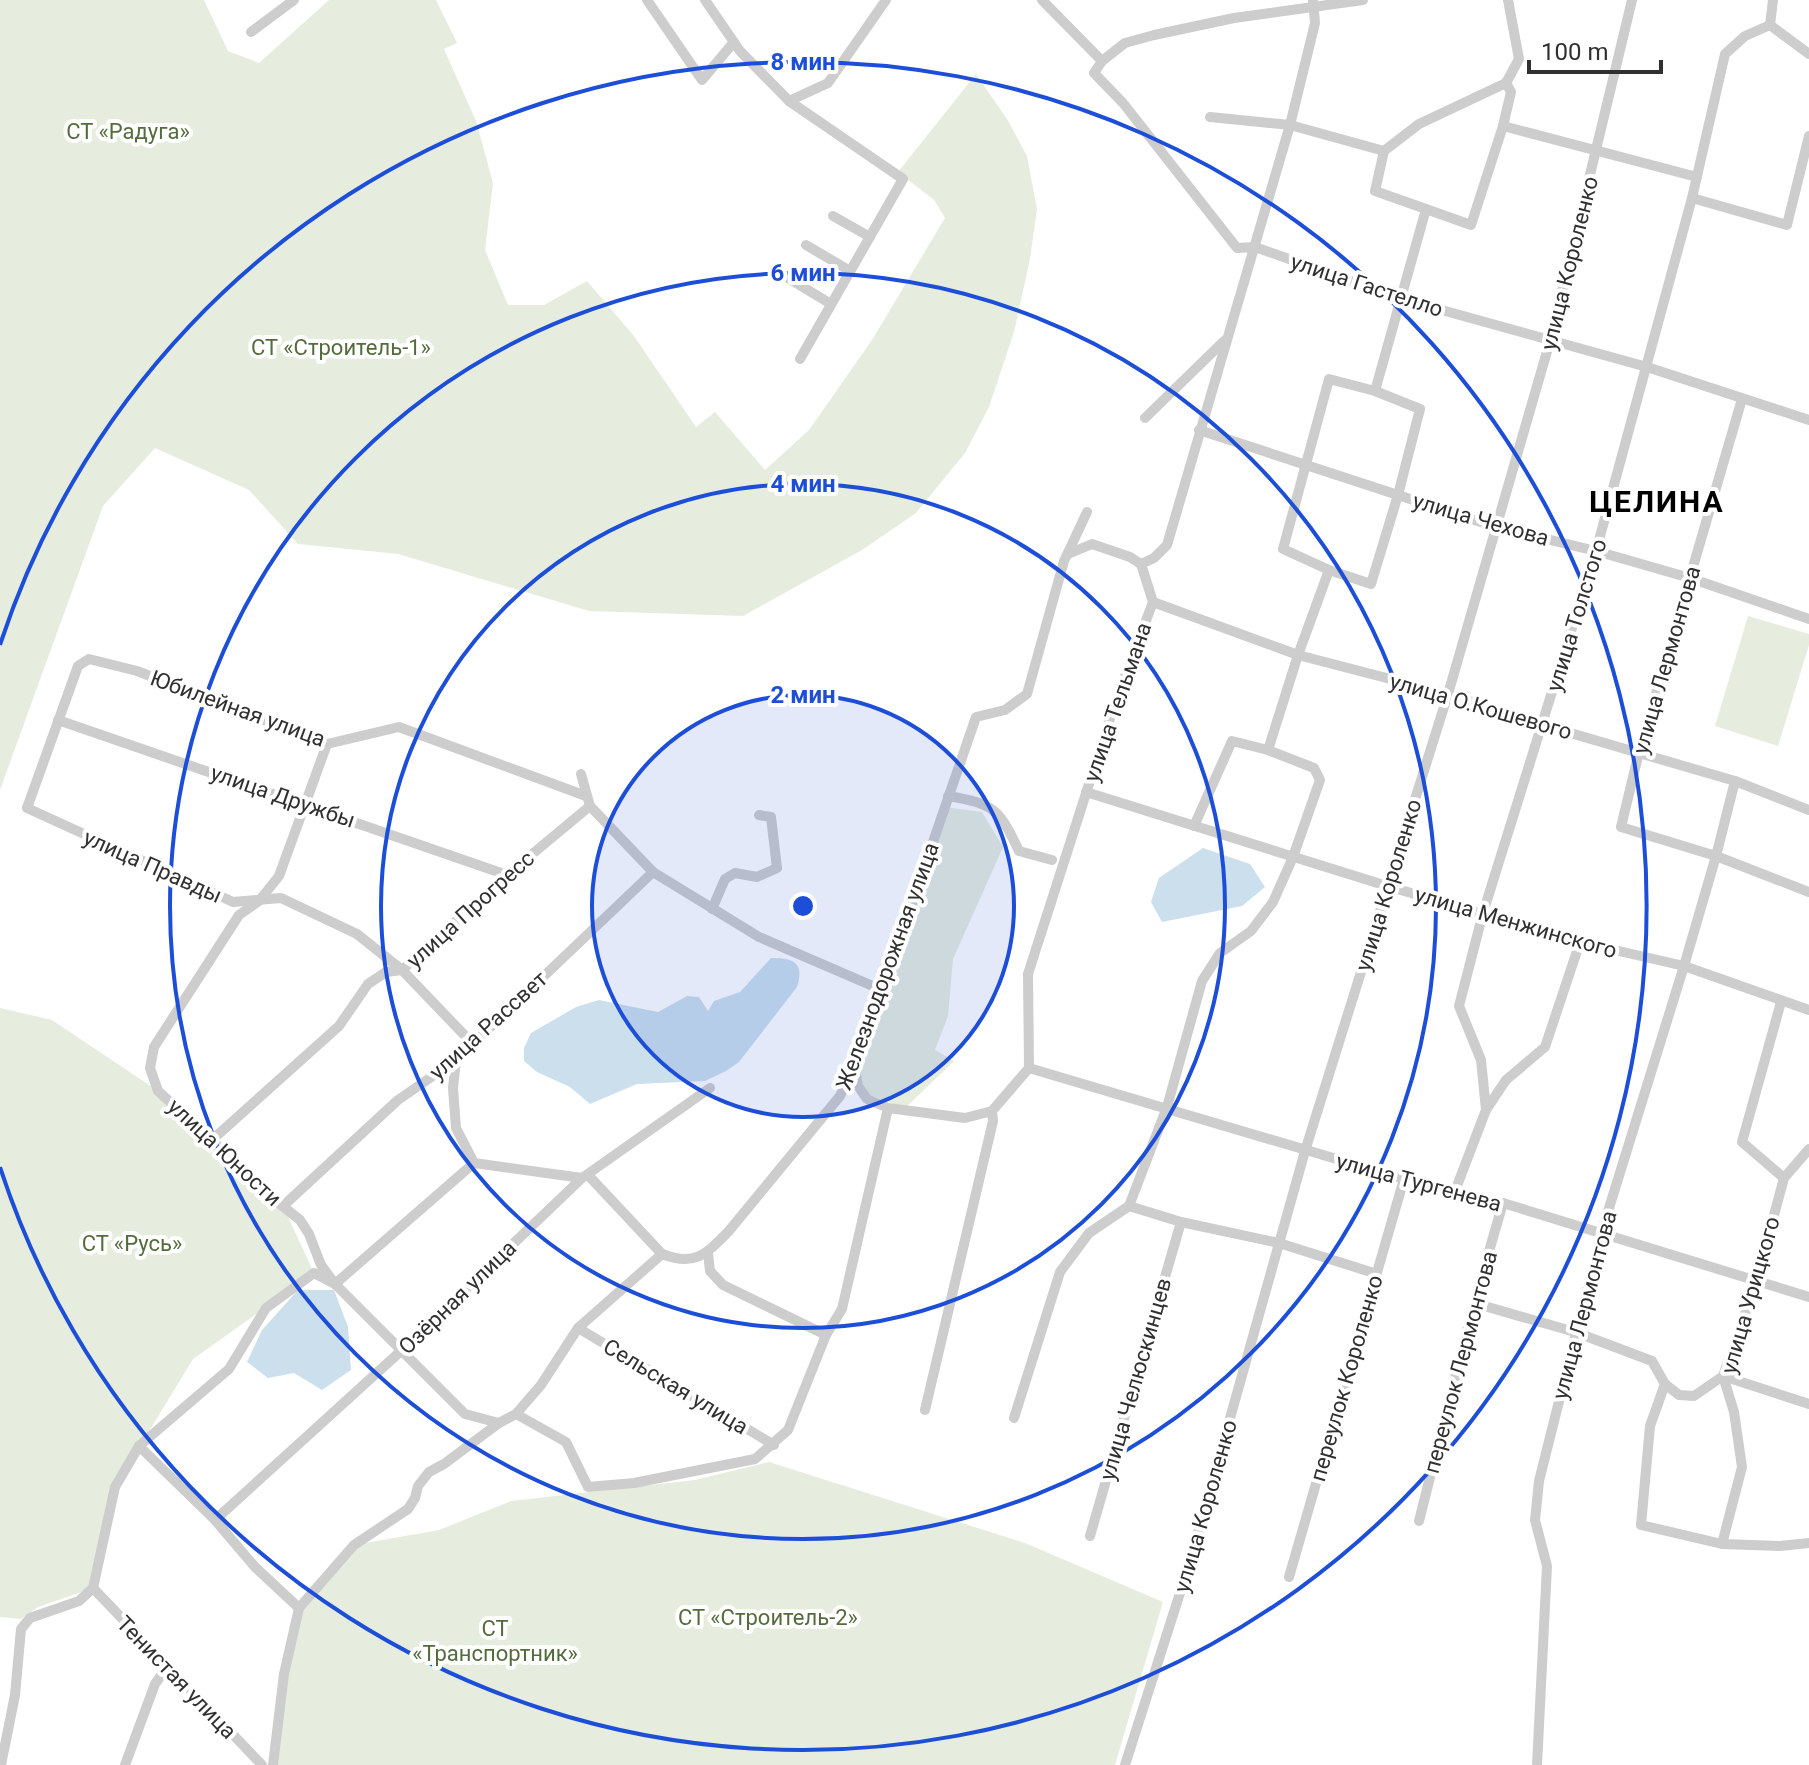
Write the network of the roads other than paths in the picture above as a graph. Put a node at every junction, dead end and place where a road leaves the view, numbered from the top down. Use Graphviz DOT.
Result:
graph roads {
  1 [pos="294,0"];
  2 [pos="647,0"];
  3 [pos="705,0"];
  4 [pos="886,0"];
  5 [pos="1042,0"];
  6 [pos="1363,0"];
  7 [pos="1508,0"];
  8 [pos="1632,0"];
  9 [pos="1773,0"];
  10 [pos="1313,4"];
  11 [pos="1770,25"];
  12 [pos="251,32"];
  13 [pos="734,42"];
  14 [pos="1809,54"];
  15 [pos="1102,61"];
  16 [pos="1506,83"];
  17 [pos="789,101"];
  18 [pos="1210,117"];
  19 [pos="1290,125"];
  20 [pos="1503,126"];
  21 [pos="1809,136"];
  22 [pos="1598,150"];
  23 [pos="1384,151"];
  24 [pos="1697,177"];
  25 [pos="1692,198"];
  26 [pos="1426,209"];
  27 [pos="833,216"];
  28 [pos="870,237"];
  29 [pos="806,245"];
  30 [pos="1255,247"];
  31 [pos="850,271"];
  32 [pos="788,278"];
  33 [pos="1402,299"];
  34 [pos="831,304"];
  35 [pos="1225,339"];
  36 [pos="1550,341"];
  37 [pos="800,359"];
  38 [pos="1647,367"];
  39 [pos="1375,391"];
  40 [pos="1742,399"];
  41 [pos="1145,418"];
  42 [pos="1809,420"];
  43 [pos="1199,430"];
  44 [pos="1306,465"];
  45 [pos="1398,495"];
  46 [pos="1087,512"];
  47 [pos="1496,527"];
  48 [pos="1596,551"];
  49 [pos="1068,554"];
  50 [pos="1141,564"];
  51 [pos="1329,570"];
  52 [pos="1690,578"];
  53 [pos="1153,602"];
  54 [pos="1809,619"];
  55 [pos="1298,655"];
  56 [pos="1448,694"];
  57 [pos="58,720"];
  58 [pos="1543,725"];
  59 [pos="327,744"];
  60 [pos="1268,750"];
  61 [pos="1639,752"];
  62 [pos="581,774"];
  63 [pos="1735,781"];
  64 [pos="1086,792"];
  65 [pos="948,796"];
  66 [pos="588,801"];
  67 [pos="305,803"];
  68 [pos="27,808"];
  69 [pos="1809,810"];
  70 [pos="759,815"];
  71 [pos="1194,826"];
  72 [pos="1716,856"];
  73 [pos="1293,857"];
  74 [pos="1052,860"];
  75 [pos="653,872"];
  76 [pos="507,875"];
  77 [pos="1387,886"];
  78 [pos="1809,892"];
  79 [pos="259,901"];
  80 [pos="712,909"];
  81 [pos="1483,913"];
  82 [pos="1580,942"];
  83 [pos="1684,966"];
  84 [pos="402,970"];
  85 [pos="882,990"];
  86 [pos="1781,1002"];
  87 [pos="1809,1010"];
  88 [pos="472,1043"];
  89 [pos="456,1060"];
  90 [pos="854,1066"];
  91 [pos="1029,1068"];
  92 [pos="710,1088"];
  93 [pos="1167,1107"];
  94 [pos="888,1108"];
  95 [pos="1486,1110"];
  96 [pos="992,1111"];
  97 [pos="212,1140"];
  98 [pos="1809,1149"];
  99 [pos="1305,1151"];
  100 [pos="474,1163"];
  101 [pos="585,1177"];
  102 [pos="1784,1178"];
  103 [pos="1404,1179"];
  104 [pos="1455,1191"];
  105 [pos="1503,1203"];
  106 [pos="283,1206"];
  107 [pos="1129,1206"];
  108 [pos="1181,1222"];
  109 [pos="1601,1234"];
  110 [pos="1279,1243"];
  111 [pos="708,1253"];
  112 [pos="662,1254"];
  113 [pos="1377,1274"];
  114 [pos="1756,1282"];
  115 [pos="335,1284"];
  116 [pos="1809,1297"];
  117 [pos="1474,1303"];
  118 [pos="578,1328"];
  119 [pos="1575,1332"];
  120 [pos="826,1335"];
  121 [pos="402,1350"];
  122 [pos="1723,1376"];
  123 [pos="1665,1384"];
  124 [pos="1809,1404"];
  125 [pos="925,1410"];
  126 [pos="516,1414"];
  127 [pos="1014,1418"];
  128 [pos="499,1423"];
  129 [pos="774,1445"];
  130 [pos="139,1446"];
  131 [pos="215,1520"];
  132 [pos="1419,1521"];
  133 [pos="1090,1536"];
  134 [pos="1809,1543"];
  135 [pos="1722,1544"];
  136 [pos="1289,1577"];
  137 [pos="93,1588"];
  138 [pos="299,1608"];
  139 [pos="167,1667"];
  140 [pos="1,1765"];
  141 [pos="125,1765"];
  142 [pos="262,1765"];
  143 [pos="273,1765"];
  144 [pos="1125,1765"];
  145 [pos="1537,1765"];
  1 -- 12 [label="street"];
  2 -- 13 [label="street"];
  3 -- 13 [label="street"];
  4 -- 17 [label="street"];
  5 -- 15 [label="street, улица Гастелло"];
  6 -- 10 [label="street"];
  7 -- 16 [label="street"];
  8 -- 22 [label="street, улица Короленко"];
  9 -- 11 [label="street"];
  10 -- 15 [label="street"];
  10 -- 19 [label="street"];
  11 -- 14 [label="street"];
  11 -- 24 [label="street, улица Толстого"];
  13 -- 17 [label="street"];
  15 -- 30 [label="street, улица Гастелло"];
  16 -- 20 [label="street"];
  16 -- 23 [label="street"];
  17 -- 28 [label="street"];
  18 -- 19 [label="street"];
  19 -- 23 [label="street"];
  19 -- 30 [label="street"];
  20 -- 22 [label="street"];
  20 -- 26 [label="street"];
  21 -- 25 [label="street"];
  22 -- 24 [label="street"];
  22 -- 36 [label="street, улица Короленко"];
  23 -- 26 [label="street"];
  24 -- 25 [label="street, улица Толстого"];
  25 -- 38 [label="street, улица Толстого"];
  26 -- 33 [label="street"];
  27 -- 28 [label="street"];
  28 -- 31 [label="street"];
  29 -- 31 [label="street"];
  30 -- 33 [label="street, улица Гастелло"];
  30 -- 35 [label="street"];
  31 -- 34 [label="street"];
  32 -- 34 [label="street"];
  33 -- 36 [label="street, улица Гастелло"];
  33 -- 39 [label="street"];
  34 -- 37 [label="street"];
  35 -- 41 [label="street"];
  35 -- 43 [label="street"];
  36 -- 38 [label="street, улица Гастелло"];
  36 -- 47 [label="street, улица Короленко"];
  38 -- 40 [label="street, улица Гастелло"];
  38 -- 48 [label="street, улица Толстого"];
  39 -- 44 [label="street"];
  39 -- 45 [label="street"];
  40 -- 42 [label="street, улица Гастелло"];
  40 -- 52 [label="street, улица Лермонтова"];
  43 -- 44 [label="street, улица Чехова"];
  43 -- 50 [label="street"];
  44 -- 45 [label="street, улица Чехова"];
  44 -- 51 [label="street"];
  45 -- 47 [label="street, улица Чехова"];
  45 -- 51 [label="street"];
  46 -- 49 [label="street, Железнодорожная улица"];
  47 -- 48 [label="street, улица Чехова"];
  47 -- 56 [label="street, улица Короленко"];
  48 -- 52 [label="street, улица Чехова"];
  48 -- 58 [label="street, улица Толстого"];
  49 -- 50 [label="street"];
  49 -- 65 [label="street, Железнодорожная улица"];
  50 -- 53 [label="street, улица Тельмана"];
  51 -- 55 [label="street"];
  52 -- 54 [label="street, улица Чехова"];
  52 -- 61 [label="street, улица Лермонтова"];
  53 -- 55 [label="street, улица О.Кошевого"];
  53 -- 64 [label="street, улица Тельмана"];
  55 -- 56 [label="street, улица О.Кошевого"];
  55 -- 60 [label="street"];
  56 -- 58 [label="street, улица О.Кошевого"];
  56 -- 77 [label="street, улица Короленко"];
  57 -- 59 [label="street, Юбилейная улица"];
  57 -- 67 [label="street, улица Дружбы"];
  57 -- 68 [label="street, Юбилейная улица"];
  58 -- 61 [label="street, улица О.Кошевого"];
  58 -- 81 [label="street, улица Толстого"];
  59 -- 66 [label="street, Юбилейная улица"];
  59 -- 67 [label="street, улица Юности"];
  60 -- 71 [label="street"];
  60 -- 73 [label="street"];
  61 -- 63 [label="street, улица О.Кошевого"];
  61 -- 72 [label="street, улица Лермонтова"];
  62 -- 66 [label="street"];
  63 -- 69 [label="street, улица О.Кошевого"];
  63 -- 72 [label="street, улица Лермонтова"];
  64 -- 71 [label="street, улица Менжинского"];
  64 -- 91 [label="street, улица Тельмана"];
  65 -- 74 [label="street"];
  65 -- 85 [label="street, Железнодорожная улица"];
  66 -- 75 [label="street"];
  66 -- 76 [label="street, улица Прогресс"];
  67 -- 76 [label="street, улица Дружбы"];
  67 -- 79 [label="street, улица Юности"];
  68 -- 79 [label="street, улица Правды"];
  70 -- 80 [label="street"];
  71 -- 73 [label="street, улица Менжинского"];
  72 -- 78 [label="street, улица Лермонтова"];
  72 -- 83 [label="street, улица Лермонтова"];
  73 -- 77 [label="street, улица Менжинского"];
  73 -- 93 [label="street"];
  75 -- 80 [label="street"];
  75 -- 88 [label="street, улица Рассвет"];
  76 -- 84 [label="street, улица Прогресс"];
  77 -- 81 [label="street, улица Менжинского"];
  77 -- 99 [label="street, улица Короленко"];
  79 -- 84 [label="street, улица Правды"];
  79 -- 97 [label="street, улица Юности"];
  80 -- 85 [label="street"];
  81 -- 82 [label="street, улица Менжинского"];
  81 -- 95 [label="street, улица Толстого"];
  82 -- 83 [label="street, улица Менжинского"];
  82 -- 95 [label="street, улица Толстого"];
  83 -- 86 [label="street, улица Менжинского"];
  83 -- 109 [label="street, улица Лермонтова"];
  84 -- 88 [label="street, улица Правды"];
  84 -- 97 [label="street, улица Прогресс"];
  85 -- 90 [label="street, Железнодорожная улица"];
  86 -- 87 [label="street, улица Менжинского"];
  86 -- 102 [label="street"];
  88 -- 89 [label="street, улица Рассвет"];
  89 -- 100 [label="street"];
  89 -- 106 [label="street, улица Рассвет"];
  90 -- 94 [label="street"];
  90 -- 111 [label="street, Железнодорожная улица"];
  91 -- 93 [label="street, улица Тургенева"];
  91 -- 96 [label="street"];
  92 -- 101 [label="street, Озёрная улица"];
  93 -- 99 [label="street, улица Тургенева"];
  93 -- 107 [label="street"];
  94 -- 96 [label="street"];
  94 -- 120 [label="street"];
  95 -- 104 [label="street, улица Толстого"];
  96 -- 125 [label="street"];
  97 -- 106 [label="street, улица Юности"];
  98 -- 102 [label="street, улица Урицкого"];
  99 -- 103 [label="street, улица Тургенева"];
  99 -- 110 [label="street, улица Короленко"];
  100 -- 101 [label="street"];
  100 -- 115 [label="street"];
  101 -- 112 [label="street"];
  101 -- 121 [label="street, Озёрная улица"];
  102 -- 114 [label="street, улица Урицкого"];
  103 -- 104 [label="street, улица Тургенева"];
  103 -- 113 [label="street, переулок Короленко"];
  104 -- 105 [label="street, улица Тургенева"];
  105 -- 109 [label="street, улица Тургенева"];
  105 -- 117 [label="street, переулок Лермонтова"];
  106 -- 115 [label="street, улица Юности"];
  107 -- 108 [label="street"];
  107 -- 127 [label="street"];
  108 -- 110 [label="street"];
  108 -- 133 [label="street, улица Челюскинцев"];
  109 -- 114 [label="street, улица Тургенева"];
  109 -- 119 [label="street, улица Лермонтова"];
  110 -- 113 [label="street"];
  110 -- 144 [label="street, улица Короленко"];
  111 -- 112 [label="street"];
  111 -- 120 [label="street"];
  112 -- 118 [label="street"];
  113 -- 136 [label="street, переулок Короленко"];
  114 -- 116 [label="street, улица Тургенева"];
  114 -- 122 [label="street, улица Урицкого"];
  115 -- 121 [label="street, улица Юности"];
  115 -- 130 [label="street"];
  117 -- 119 [label="street"];
  117 -- 132 [label="street, переулок Лермонтова"];
  118 -- 126 [label="street"];
  118 -- 129 [label="street, Сельская улица"];
  119 -- 123 [label="street"];
  119 -- 145 [label="street, улица Лермонтова"];
  120 -- 129 [label="street"];
  121 -- 128 [label="street, улица Юности"];
  121 -- 131 [label="street, Озёрная улица"];
  122 -- 123 [label="street"];
  122 -- 124 [label="street"];
  122 -- 135 [label="street, улица Урицкого"];
  123 -- 135 [label="street"];
  126 -- 128 [label="street"];
  126 -- 129 [label="street"];
  128 -- 138 [label="street"];
  130 -- 131 [label="street"];
  130 -- 137 [label="street"];
  131 -- 138 [label="street"];
  134 -- 135 [label="street"];
  137 -- 139 [label="street, Тенистая улица"];
  137 -- 140 [label="street"];
  138 -- 143 [label="street"];
  139 -- 141 [label="street"];
  139 -- 142 [label="street, Тенистая улица"];
}
